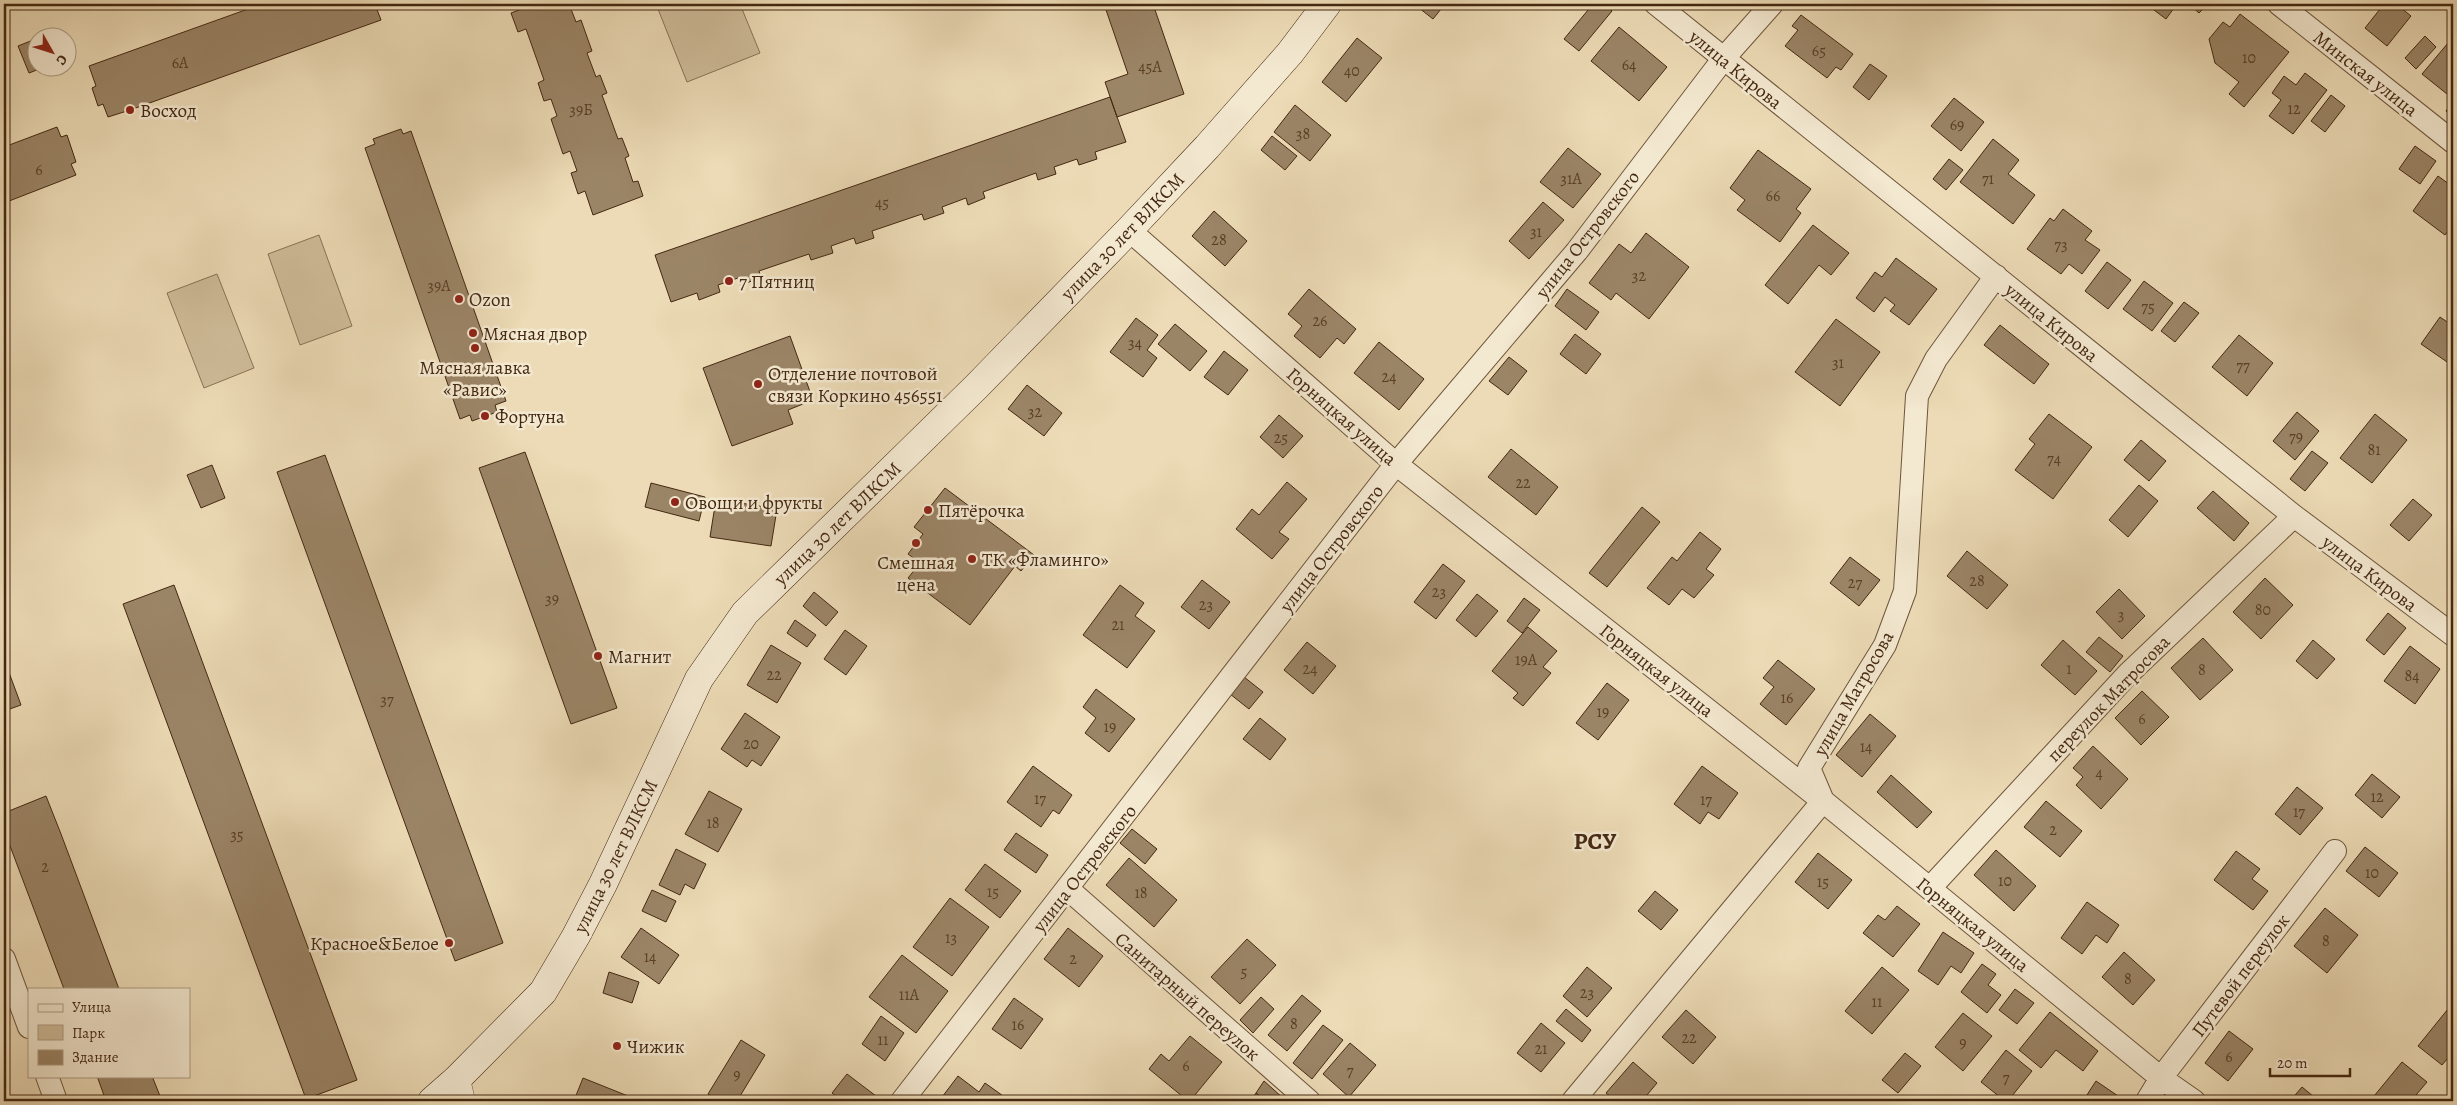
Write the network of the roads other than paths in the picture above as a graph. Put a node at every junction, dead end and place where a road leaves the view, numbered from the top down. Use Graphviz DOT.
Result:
graph roads {
  1 [pos="1328,4"];
  2 [pos="1656,4"];
  3 [pos="1772,4"];
  4 [pos="2279,4"];
  5 [pos="1724,58"];
  6 [pos="2453,142"];
  7 [pos="1129,230"];
  8 [pos="1996,276"];
  9 [pos="1396,464"];
  10 [pos="2294,516"];
  11 [pos="2453,635"];
  12 [pos="1823,801"];
  13 [pos="2335,851"];
  14 [pos="1930,888"];
  15 [pos="1068,890"];
  16 [pos="4,959"];
  17 [pos="28,1024"];
  18 [pos="48,1078"];
  19 [pos="2161,1078"];
  20 [pos="458,1091"];
  21 [pos="56,1101"];
  22 [pos="432,1101"];
  23 [pos="902,1101"];
  24 [pos="1309,1101"];
  25 [pos="1573,1101"];
  26 [pos="2147,1101"];
  27 [pos="2194,1101"];
  1 -- 7 [label="main road, улица 30 лет ВЛКСМ"];
  2 -- 5 [label="street, улица Кирова"];
  3 -- 5 [label="street, улица Островского"];
  4 -- 6 [label="street, Минская улица"];
  5 -- 8 [label="street, улица Кирова"];
  5 -- 9 [label="street, улица Островского"];
  7 -- 9 [label="street, Горняцкая улица"];
  7 -- 20 [label="main road, улица 30 лет ВЛКСМ"];
  8 -- 10 [label="street, улица Кирова"];
  8 -- 12 [label="street, улица Матросова"];
  9 -- 12 [label="street, Горняцкая улица"];
  9 -- 15 [label="street, улица Островского"];
  10 -- 11 [label="street, улица Кирова"];
  10 -- 14 [label="street, переулок Матросова"];
  12 -- 14 [label="street, Горняцкая улица"];
  12 -- 25 [label="street"];
  13 -- 19 [label="street, Путевой переулок"];
  14 -- 19 [label="street, Горняцкая улица"];
  15 -- 23 [label="street, улица Островского"];
  15 -- 24 [label="street, Санитарный переулок"];
  16 -- 17 [label="street"];
  18 -- 21 [label="street"];
  19 -- 26 [label="street, Путевой переулок"];
  19 -- 27 [label="street, Горняцкая улица"];
  20 -- 22 [label="main road, улица 30 лет ВЛКСМ"];
}
